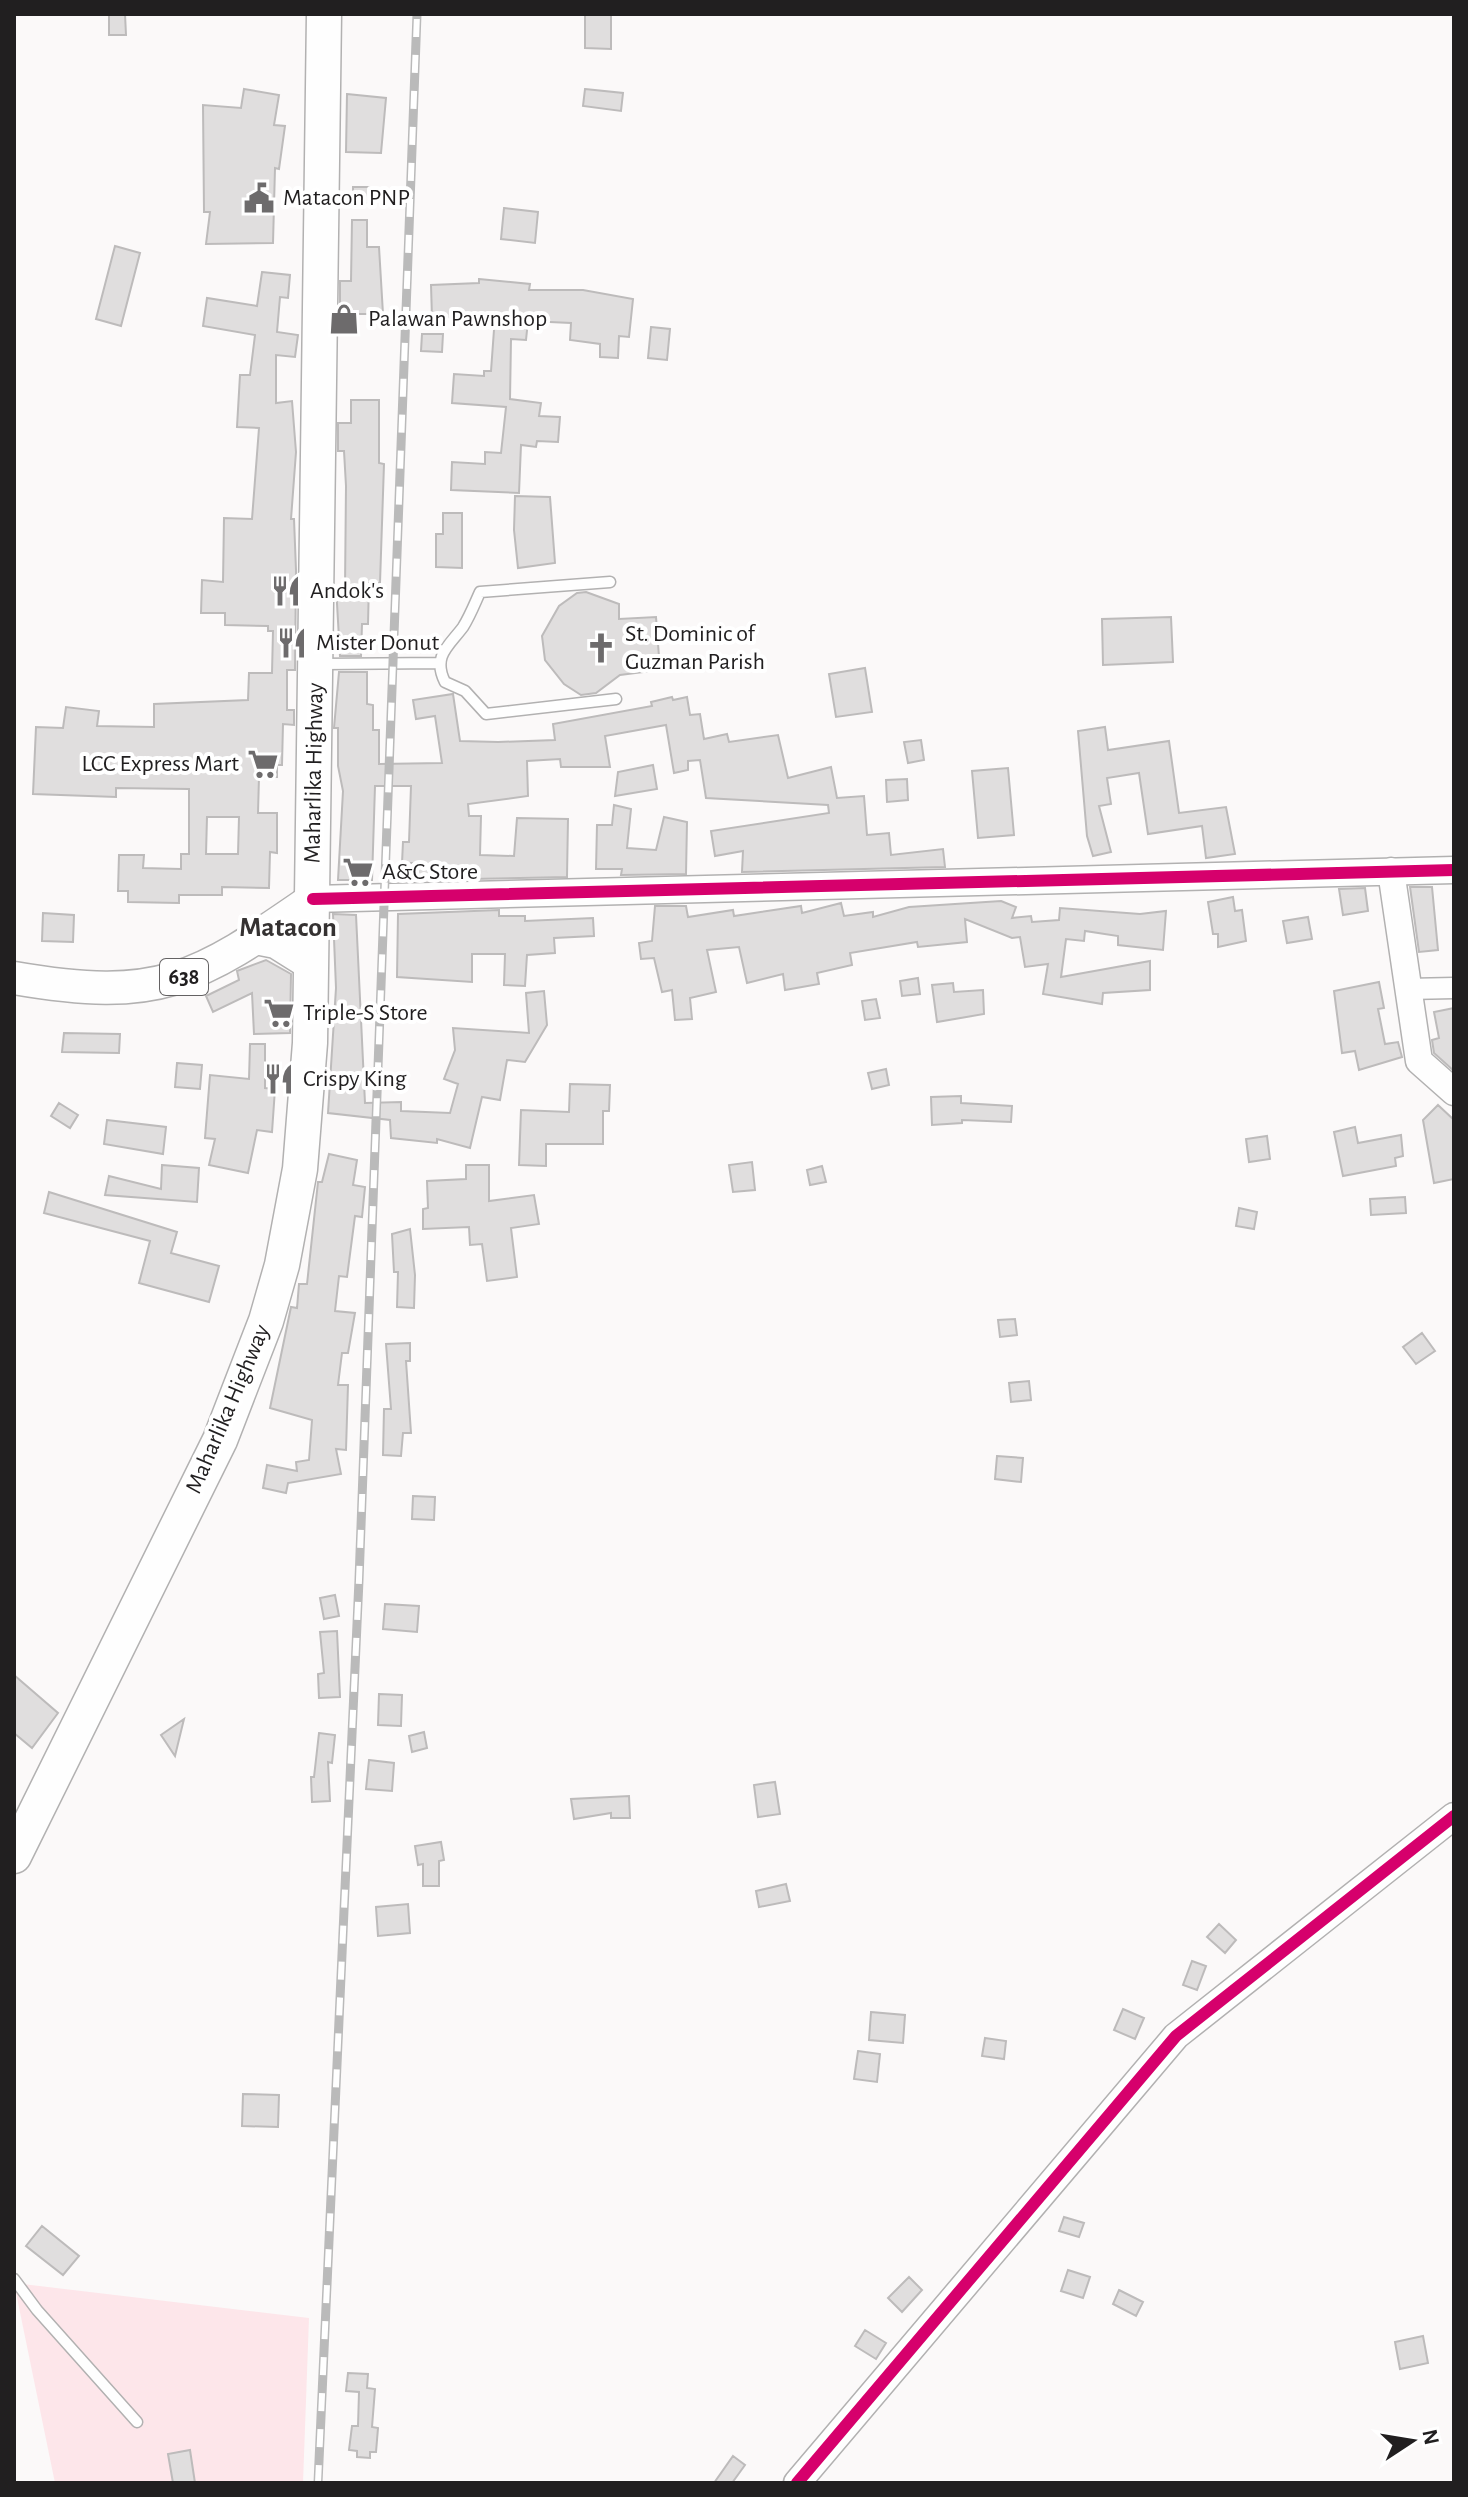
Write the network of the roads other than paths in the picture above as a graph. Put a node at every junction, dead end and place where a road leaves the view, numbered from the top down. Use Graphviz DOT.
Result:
graph roads {
  1 [pos="324,14"];
  2 [pos="610,582"];
  3 [pos="440,663"];
  4 [pos="315,664"];
  5 [pos="616,699"];
  6 [pos="1454,870"];
  7 [pos="1391,871"];
  8 [pos="313,899"];
  9 [pos="256,938"];
  10 [pos="311,964"];
  11 [pos="24,980"];
  12 [pos="1454,988"];
  13 [pos="1408,989"];
  14 [pos="1454,1092"];
  15 [pos="1454,1816"];
  16 [pos="14,1856"];
  17 [pos="14,2279"];
  18 [pos="137,2422"];
  19 [pos="797,2483"];
  1 -- 4 [label="highway, Maharlika Highway"];
  2 -- 3 [label="lane"];
  3 -- 4 [label="lane"];
  3 -- 5 [label="lane"];
  4 -- 8 [label="highway, Maharlika Highway"];
  6 -- 7 [label="street"];
  7 -- 8 [label="street"];
  7 -- 13 [label="street"];
  8 -- 9 [label="main road, 638"];
  8 -- 10 [label="highway, Maharlika Highway"];
  9 -- 10 [label="main road"];
  9 -- 11 [label="main road, 638"];
  10 -- 16 [label="highway, Maharlika Highway"];
  12 -- 13 [label="street"];
  13 -- 14 [label="street"];
  15 -- 19 [label="street"];
  17 -- 18 [label="lane"];
}
